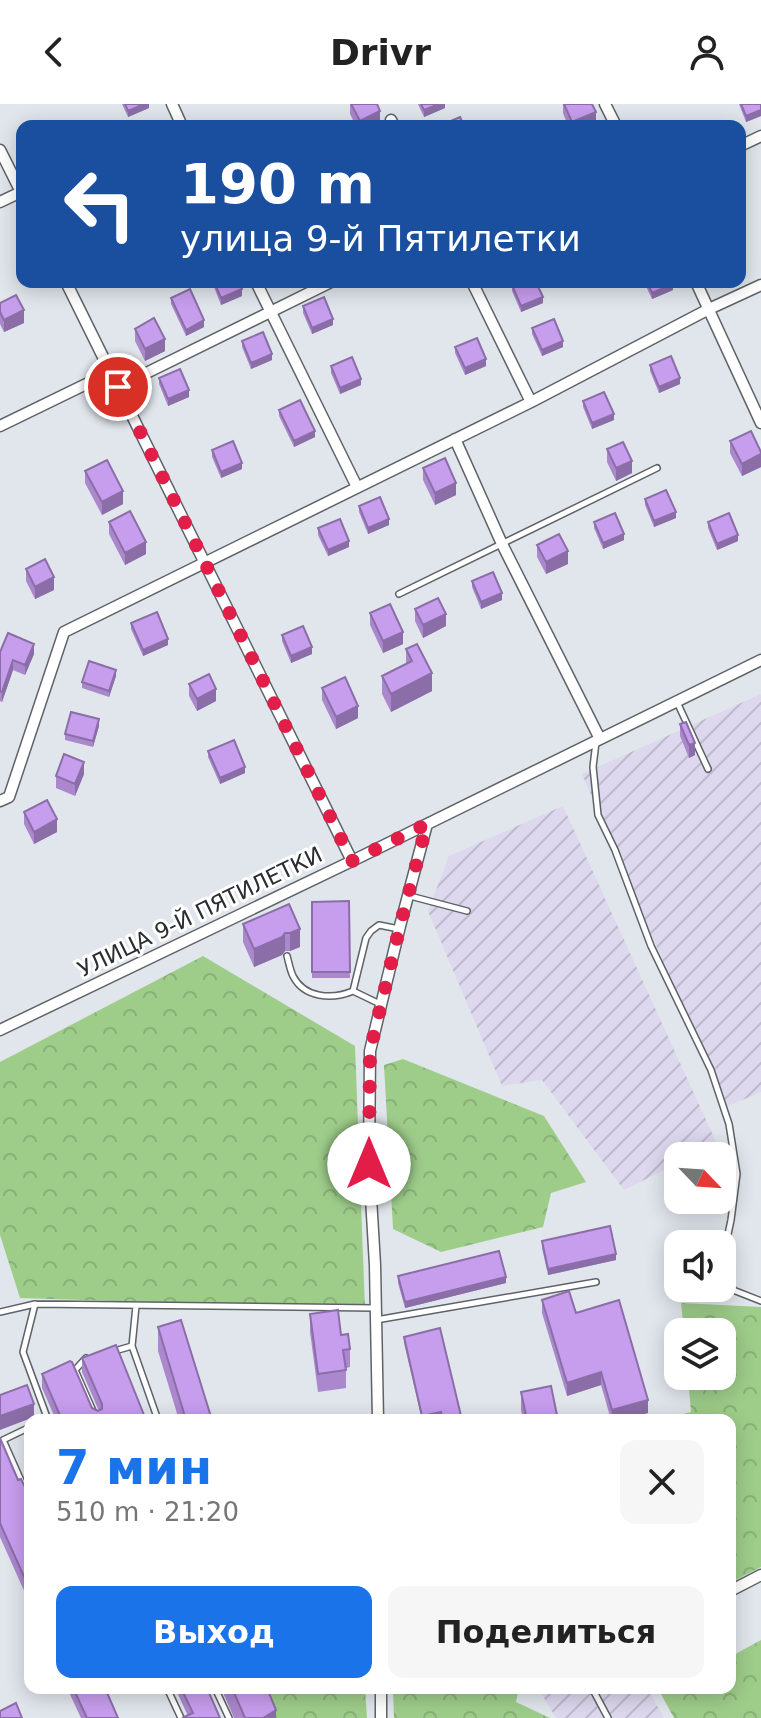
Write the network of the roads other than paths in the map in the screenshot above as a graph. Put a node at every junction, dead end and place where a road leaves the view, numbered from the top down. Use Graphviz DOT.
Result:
graph roads {
  1 [pos="0,150"];
  2 [pos="16,183"];
  3 [pos="761,285"];
  4 [pos="69,288"];
  5 [pos="259,288"];
  6 [pos="319,288"];
  7 [pos="475,288"];
  8 [pos="699,288"];
  9 [pos="709,309"];
  10 [pos="270,312"];
  11 [pos="111,372"];
  12 [pos="118,387"];
  13 [pos="531,402"];
  14 [pos="761,423"];
  15 [pos="0,426"];
  16 [pos="455,439"];
  17 [pos="657,468"];
  18 [pos="357,487"];
  19 [pos="502,544"];
  20 [pos="204,562"];
  21 [pos="399,594"];
  22 [pos="761,660"];
  23 [pos="677,702"];
  24 [pos="598,740"];
  25 [pos="708,769"];
  26 [pos="0,801"];
  27 [pos="427,824"];
  28 [pos="352,861"];
  29 [pos="408,896"];
  30 [pos="467,911"];
  31 [pos="399,929"];
  32 [pos="287,956"];
  33 [pos="353,991"];
  34 [pos="381,1005"];
  35 [pos="0,1030"];
  36 [pos="596,1282"];
  37 [pos="761,1301"];
  38 [pos="35,1304"];
  39 [pos="136,1305"];
  40 [pos="376,1308"];
  41 [pos="0,1312"];
  42 [pos="376,1320"];
  43 [pos="132,1346"];
  44 [pos="101,1354"];
  45 [pos="86,1358"];
  46 [pos="46,1414"];
  47 [pos="94,1414"];
  48 [pos="156,1414"];
  49 [pos="378,1414"];
  50 [pos="24,1430"];
  51 [pos="24,1486"];
  52 [pos="761,1575"];
  53 [pos="736,1588"];
  54 [pos="170,1694"];
  55 [pos="218,1694"];
  56 [pos="381,1694"];
  57 [pos="595,1694"];
  58 [pos="181,1718"];
  59 [pos="229,1718"];
  60 [pos="381,1718"];
  61 [pos="608,1718"];
  1 -- 2 [label="street"];
  3 -- 9 [label="street"];
  4 -- 11 [label="street"];
  5 -- 10 [label="street"];
  6 -- 10 [label="street"];
  7 -- 13 [label="street"];
  8 -- 9 [label="street"];
  9 -- 13 [label="street"];
  9 -- 14 [label="street"];
  10 -- 12 [label="street"];
  10 -- 18 [label="street"];
  11 -- 12 [label="street"];
  11 -- 15 [label="street"];
  12 -- 20 [label="street"];
  13 -- 16 [label="street"];
  16 -- 18 [label="street"];
  16 -- 19 [label="street"];
  17 -- 19 [label="lane"];
  18 -- 20 [label="street"];
  19 -- 21 [label="lane"];
  19 -- 24 [label="street"];
  20 -- 26 [label="street"];
  20 -- 28 [label="street"];
  22 -- 23 [label="street, УЛИЦА 9-Й ПЯТИЛЕТКИ"];
  23 -- 24 [label="street, УЛИЦА 9-Й ПЯТИЛЕТКИ"];
  23 -- 25 [label="lane"];
  24 -- 27 [label="street, УЛИЦА 9-Й ПЯТИЛЕТКИ"];
  24 -- 37 [label="lane"];
  27 -- 28 [label="street, УЛИЦА 9-Й ПЯТИЛЕТКИ"];
  27 -- 29 [label="street"];
  28 -- 35 [label="street, УЛИЦА 9-Й ПЯТИЛЕТКИ"];
  29 -- 30 [label="lane"];
  29 -- 31 [label="street"];
  31 -- 33 [label="lane"];
  31 -- 34 [label="street"];
  32 -- 33 [label="lane"];
  33 -- 34 [label="lane"];
  34 -- 40 [label="street"];
  36 -- 42 [label="lane"];
  38 -- 39 [label="lane"];
  38 -- 41 [label="lane"];
  38 -- 46 [label="lane"];
  39 -- 40 [label="lane"];
  39 -- 43 [label="lane"];
  40 -- 42 [label="street"];
  42 -- 49 [label="street"];
  43 -- 44 [label="lane"];
  43 -- 48 [label="lane"];
  45 -- 47 [label="lane"];
  50 -- 51 [label="lane"];
  52 -- 53 [label="street"];
  54 -- 58 [label="lane"];
  55 -- 59 [label="lane"];
  56 -- 60 [label="street"];
  57 -- 61 [label="lane"];
}
